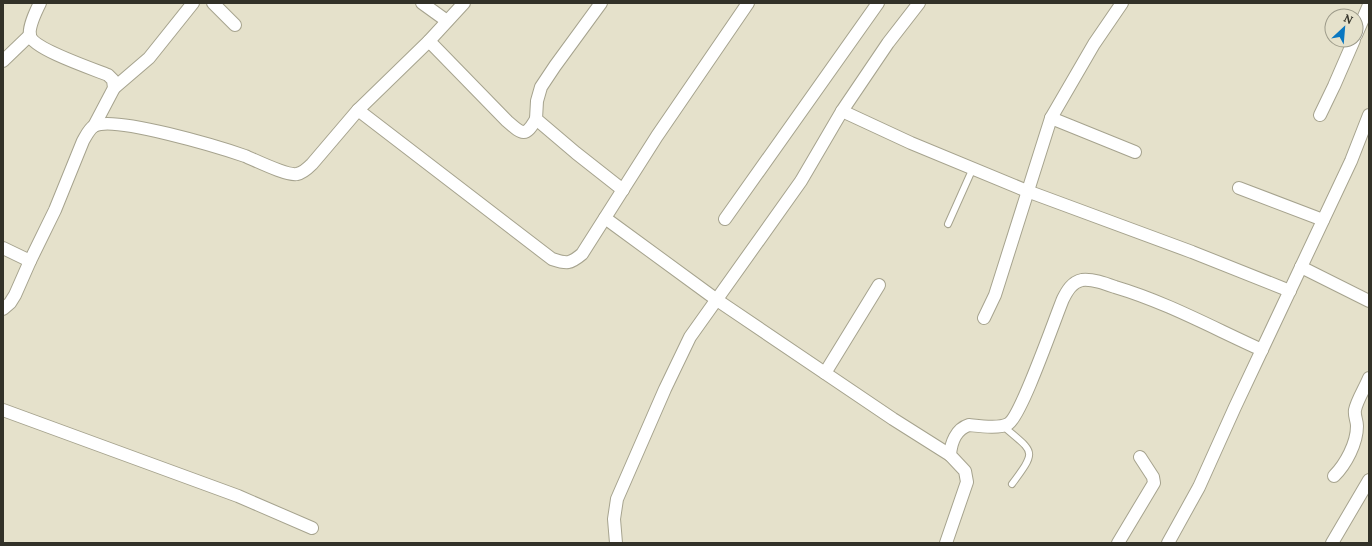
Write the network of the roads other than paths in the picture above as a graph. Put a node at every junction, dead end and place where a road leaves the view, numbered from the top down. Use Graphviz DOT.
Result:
graph roads {
  1 [pos="40,3"];
  2 [pos="193,3"];
  3 [pos="213,3"];
  4 [pos="422,3"];
  5 [pos="464,3"];
  6 [pos="602,3"];
  7 [pos="748,3"];
  8 [pos="878,3"];
  9 [pos="919,3"];
  10 [pos="1122,3"];
  11 [pos="1369,6"];
  12 [pos="1364,17"];
  13 [pos="447,21"];
  14 [pos="235,25"];
  15 [pos="30,36"];
  16 [pos="429,41"];
  17 [pos="1351,48"];
  18 [pos="4,59"];
  19 [pos="114,88"];
  20 [pos="358,110"];
  21 [pos="842,112"];
  22 [pos="1320,115"];
  23 [pos="1369,115"];
  24 [pos="1050,118"];
  25 [pos="536,119"];
  26 [pos="94,126"];
  27 [pos="1135,152"];
  28 [pos="973,168"];
  29 [pos="1239,188"];
  30 [pos="622,190"];
  31 [pos="1028,191"];
  32 [pos="605,218"];
  33 [pos="725,219"];
  34 [pos="1323,220"];
  35 [pos="948,224"];
  36 [pos="3,248"];
  37 [pos="30,261"];
  38 [pos="1301,267"];
  39 [pos="879,285"];
  40 [pos="1290,291"];
  41 [pos="717,300"];
  42 [pos="1369,301"];
  43 [pos="3,309"];
  44 [pos="984,318"];
  45 [pos="1262,350"];
  46 [pos="825,373"];
  47 [pos="1369,378"];
  48 [pos="3,410"];
  49 [pos="1003,426"];
  50 [pos="950,455"];
  51 [pos="1140,457"];
  52 [pos="1334,476"];
  53 [pos="1369,480"];
  54 [pos="1012,484"];
  55 [pos="312,528"];
  56 [pos="616,543"];
  57 [pos="946,543"];
  58 [pos="1118,543"];
  59 [pos="1168,543"];
  60 [pos="1332,543"];
  1 -- 15 [label="street"];
  2 -- 19 [label="street"];
  3 -- 14 [label="street"];
  4 -- 13 [label="street"];
  5 -- 13 [label="street"];
  6 -- 25 [label="street"];
  7 -- 30 [label="street"];
  8 -- 33 [label="street"];
  9 -- 21 [label="street"];
  10 -- 24 [label="street"];
  11 -- 12 [label="street"];
  13 -- 16 [label="street"];
  15 -- 18 [label="street"];
  15 -- 19 [label="street"];
  16 -- 20 [label="street"];
  16 -- 25 [label="street"];
  17 -- 22 [label="street"];
  19 -- 26 [label="street"];
  20 -- 26 [label="street"];
  20 -- 32 [label="street"];
  21 -- 28 [label="street"];
  21 -- 41 [label="street"];
  23 -- 34 [label="street"];
  24 -- 27 [label="street"];
  24 -- 31 [label="street"];
  25 -- 30 [label="street"];
  26 -- 37 [label="street"];
  28 -- 31 [label="street"];
  28 -- 35 [label="lane"];
  29 -- 34 [label="street"];
  30 -- 32 [label="street"];
  31 -- 40 [label="street"];
  31 -- 44 [label="street"];
  32 -- 41 [label="street"];
  34 -- 38 [label="street"];
  36 -- 37 [label="street"];
  37 -- 43 [label="street"];
  38 -- 40 [label="street"];
  38 -- 42 [label="street"];
  39 -- 46 [label="street"];
  40 -- 45 [label="street"];
  41 -- 46 [label="street"];
  41 -- 56 [label="street"];
  45 -- 49 [label="street"];
  45 -- 59 [label="street"];
  46 -- 50 [label="street"];
  47 -- 52 [label="street"];
  48 -- 55 [label="street"];
  49 -- 50 [label="street"];
  49 -- 54 [label="lane"];
  50 -- 57 [label="street"];
  51 -- 58 [label="street"];
  53 -- 60 [label="street"];
}
